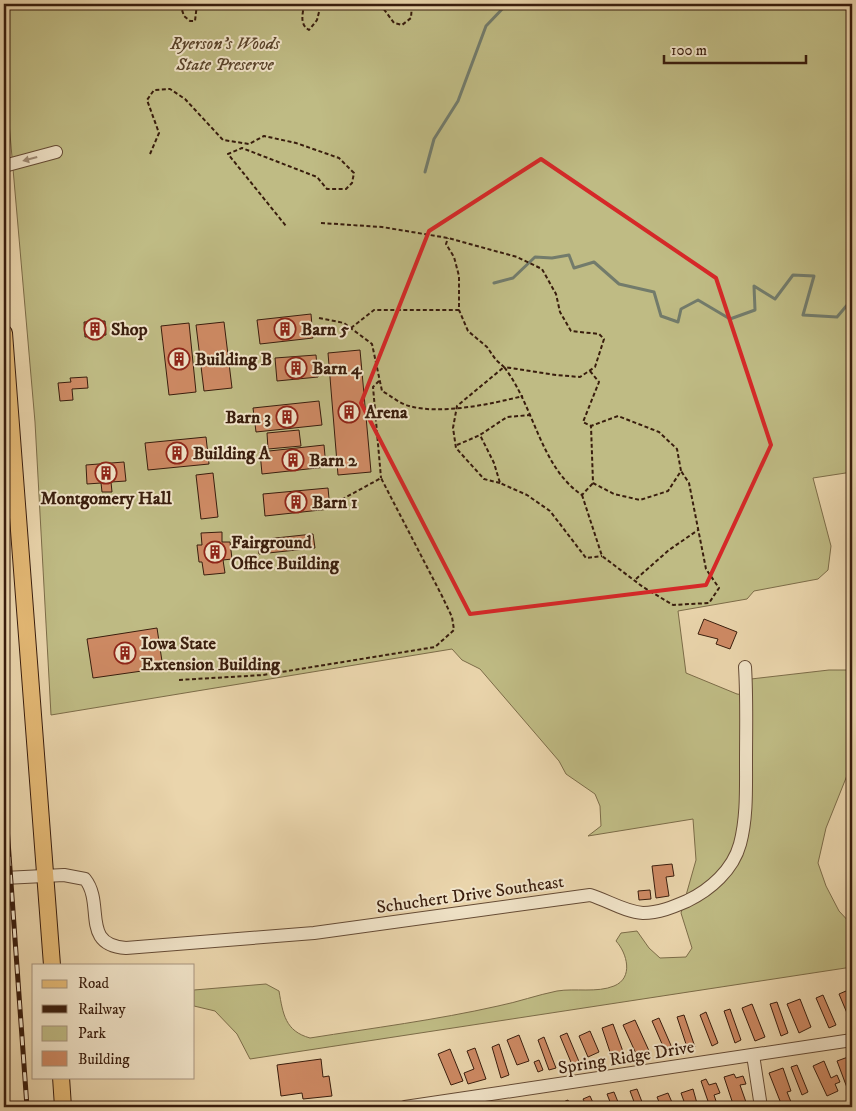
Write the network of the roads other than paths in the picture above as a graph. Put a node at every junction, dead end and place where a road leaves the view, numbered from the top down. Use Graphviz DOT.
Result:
graph roads {
  1 [pos="56,152"];
  2 [pos="4,166"];
  3 [pos="4,333"];
  4 [pos="10,508"];
  5 [pos="745,667"];
  6 [pos="45,875"];
  7 [pos="7,878"];
  8 [pos="52,964"];
  9 [pos="852,1040"];
  10 [pos="753,1055"];
  11 [pos="61,1078"];
  12 [pos="479,1102"];
  13 [pos="63,1107"];
  14 [pos="405,1107"];
  15 [pos="761,1107"];
  1 -- 2 [label="street, one-way"];
  3 -- 4 [label="main road"];
  4 -- 6 [label="main road"];
  5 -- 6 [label="street, Schuchert Drive Southeast"];
  6 -- 7 [label="street"];
  6 -- 8 [label="main road"];
  9 -- 10 [label="street, Spring Ridge Drive"];
  10 -- 12 [label="street, Spring Ridge Drive"];
  10 -- 15 [label="street"];
  11 -- 13 [label="main road"];
  12 -- 14 [label="street, Spring Ridge Drive"];
}
